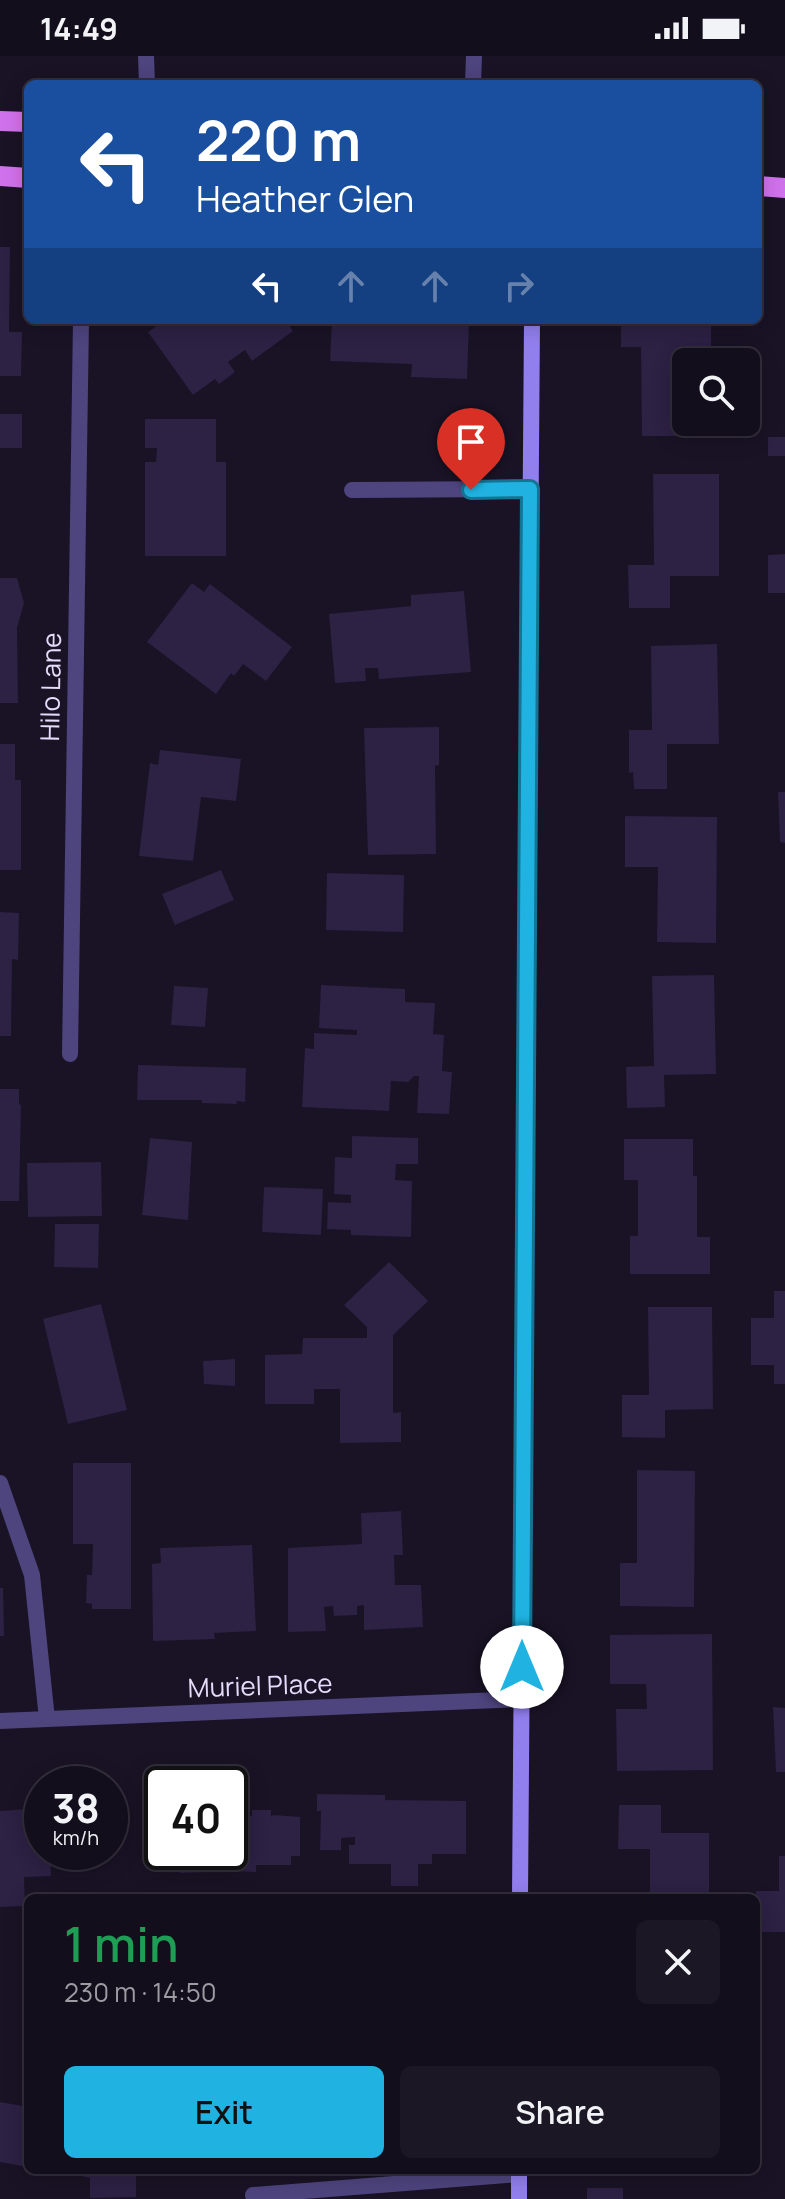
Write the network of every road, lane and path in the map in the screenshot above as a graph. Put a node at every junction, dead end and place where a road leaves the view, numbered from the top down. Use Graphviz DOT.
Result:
graph roads {
  1 [pos="146,56"];
  2 [pos="474,56"];
  3 [pos="147,80"];
  4 [pos="473,80"];
  5 [pos="0,121"];
  6 [pos="24,122"];
  7 [pos="0,176"];
  8 [pos="24,178"];
  9 [pos="762,186"];
  10 [pos="785,188"];
  11 [pos="81,324"];
  12 [pos="532,324"];
  13 [pos="530,489"];
  14 [pos="352,490"];
  15 [pos="70,1054"];
  16 [pos="0,1483"];
  17 [pos="522,1699"];
  18 [pos="47,1719"];
  19 [pos="0,1721"];
  20 [pos="520,1894"];
  21 [pos="496,2174"];
  22 [pos="519,2174"];
  23 [pos="253,2195"];
  24 [pos="519,2199"];
  1 -- 3 [label="street"];
  2 -- 4 [label="street"];
  5 -- 6 [label="main road"];
  7 -- 8 [label="main road"];
  9 -- 10 [label="main road"];
  11 -- 15 [label="street, Hilo Lane"];
  12 -- 13 [label="street"];
  13 -- 14 [label="street"];
  13 -- 17 [label="street"];
  16 -- 18 [label="street"];
  17 -- 18 [label="street, Muriel Place"];
  17 -- 20 [label="street"];
  18 -- 19 [label="street, Muriel Place"];
  21 -- 23 [label="street"];
  22 -- 24 [label="street"];
}
